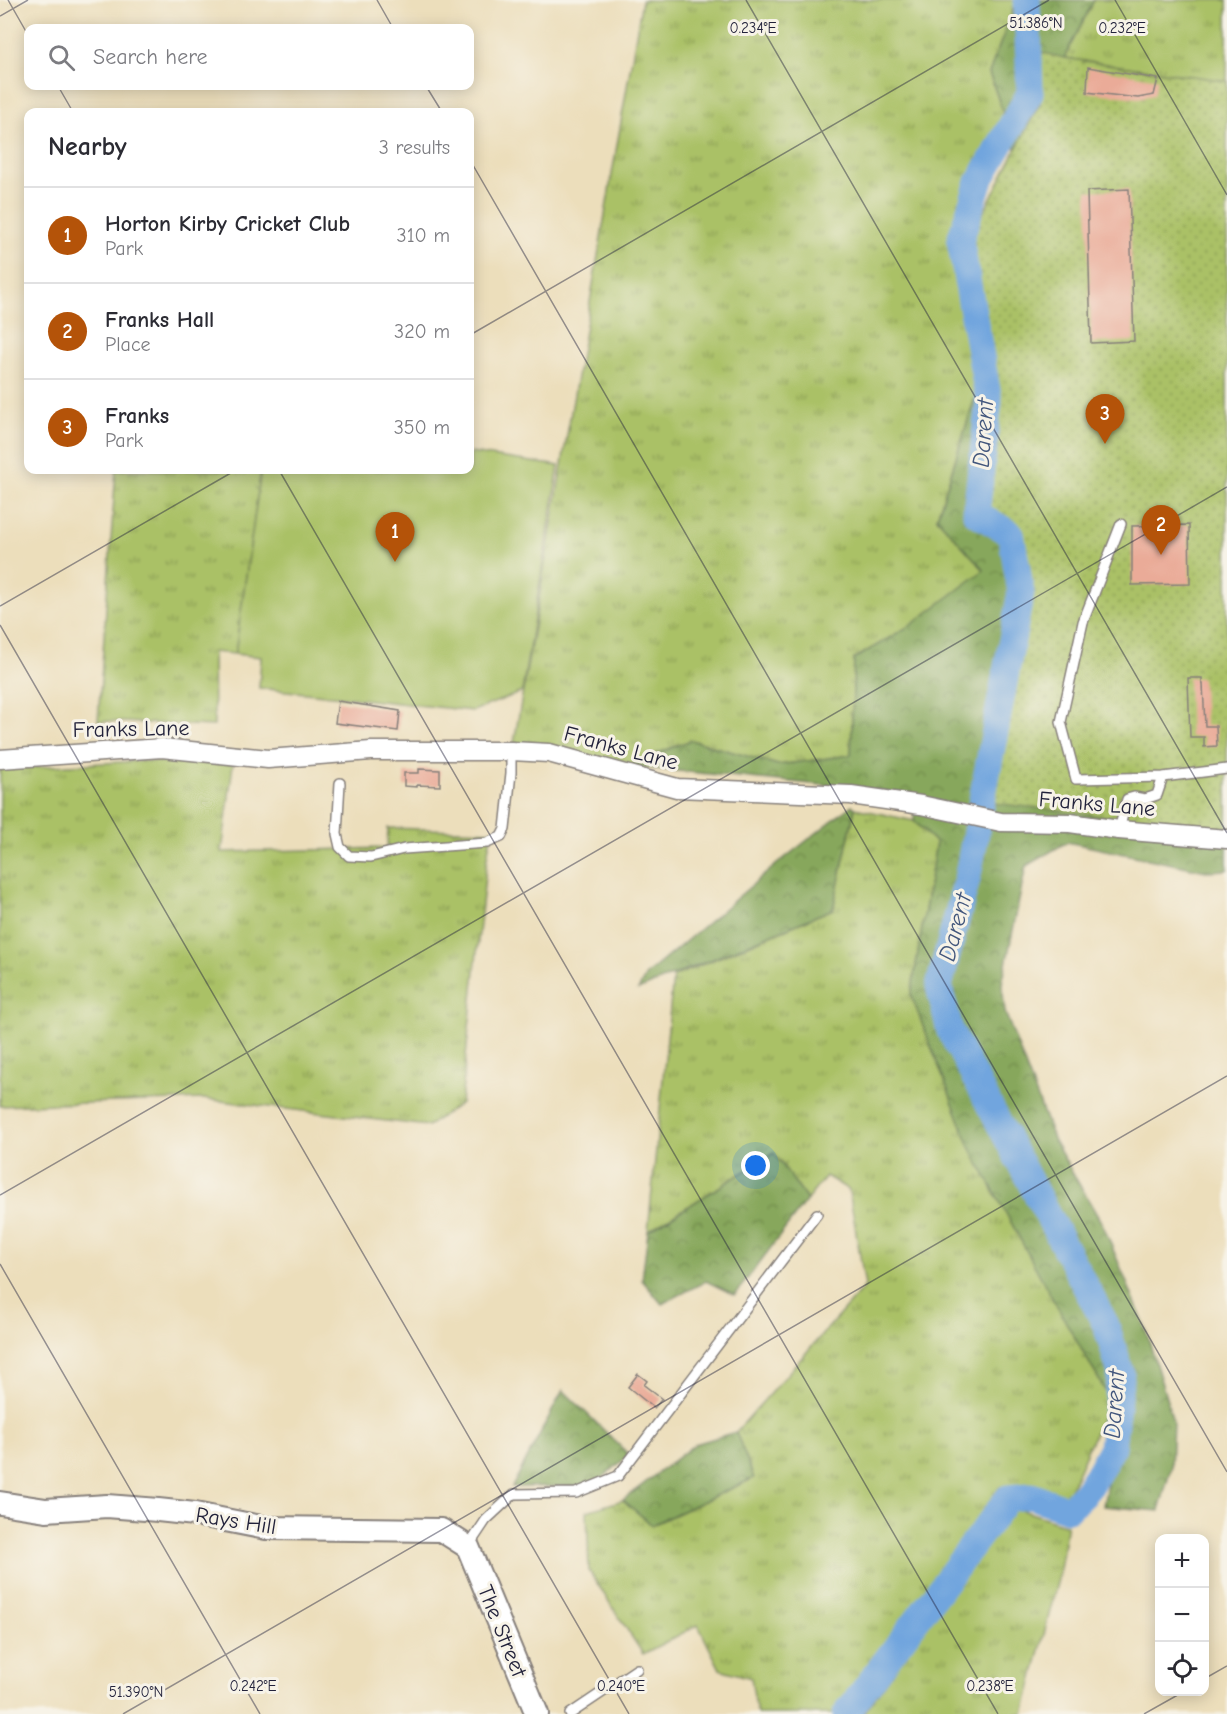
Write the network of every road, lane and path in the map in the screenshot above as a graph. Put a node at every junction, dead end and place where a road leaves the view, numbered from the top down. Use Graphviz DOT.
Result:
graph roads {
  1 [pos="1121,524"];
  2 [pos="511,751"];
  3 [pos="0,759"];
  4 [pos="1227,769"];
  5 [pos="1163,777"];
  6 [pos="340,783"];
  7 [pos="1119,830"];
  8 [pos="1227,839"];
  9 [pos="817,1215"];
  10 [pos="0,1503"];
  11 [pos="468,1547"];
  12 [pos="637,1669"];
  13 [pos="537,1714"];
  14 [pos="570,1714"];
  1 -- 5 [label="lane"];
  2 -- 3 [label="street, Franks Lane"];
  2 -- 6 [label="lane"];
  2 -- 7 [label="street, Franks Lane"];
  4 -- 5 [label="lane"];
  5 -- 7 [label="lane"];
  7 -- 8 [label="street, Franks Lane"];
  9 -- 11 [label="lane"];
  10 -- 11 [label="street, Rays Hill"];
  11 -- 13 [label="street, The Street"];
  12 -- 14 [label="lane"];
}
